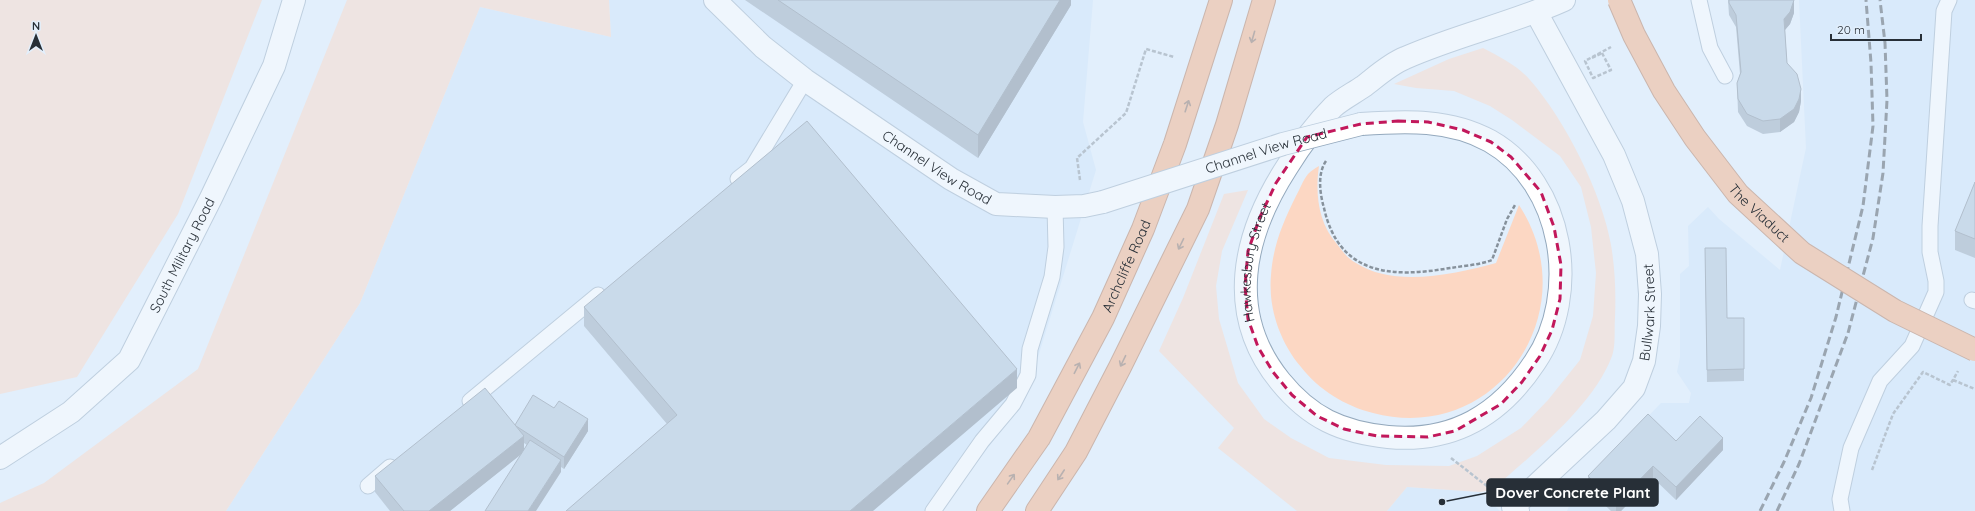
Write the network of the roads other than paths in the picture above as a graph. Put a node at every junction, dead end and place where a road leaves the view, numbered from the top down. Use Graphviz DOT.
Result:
graph roads {
  1 [pos="294,0"];
  2 [pos="715,0"];
  3 [pos="1221,0"];
  4 [pos="1264,0"];
  5 [pos="1564,0"];
  6 [pos="1619,0"];
  7 [pos="1699,0"];
  8 [pos="1949,0"];
  9 [pos="1536,12"];
  10 [pos="1725,76"];
  11 [pos="805,80"];
  12 [pos="1361,124"];
  13 [pos="728,188"];
  14 [pos="1055,207"];
  15 [pos="612,284"];
  16 [pos="1975,350"];
  17 [pos="459,410"];
  18 [pos="0,458"];
  19 [pos="398,460"];
  20 [pos="368,486"];
  21 [pos="1516,509"];
  22 [pos="933,511"];
  23 [pos="988,511"];
  24 [pos="1037,511"];
  25 [pos="1842,511"];
  1 -- 18 [label="street, South Military Road"];
  2 -- 11 [label="street, Channel View Road"];
  23 -- 3 [label="highway, Archcliffe Road, one-way"];
  4 -- 24 [label="highway, one-way"];
  5 -- 9 [label="street, Hawkesbury Street"];
  6 -- 16 [label="highway, The Viaduct, bridge"];
  7 -- 10 [label="lane"];
  8 -- 25 [label="lane"];
  9 -- 12 [label="street, Hawkesbury Street"];
  9 -- 21 [label="street, Bullwark Street"];
  11 -- 13 [label="lane"];
  11 -- 14 [label="street, Channel View Road"];
  12 -- 14 [label="street, Channel View Road, bridge"];
  14 -- 22 [label="lane"];
  15 -- 17 [label="lane"];
  19 -- 20 [label="lane"];
}
